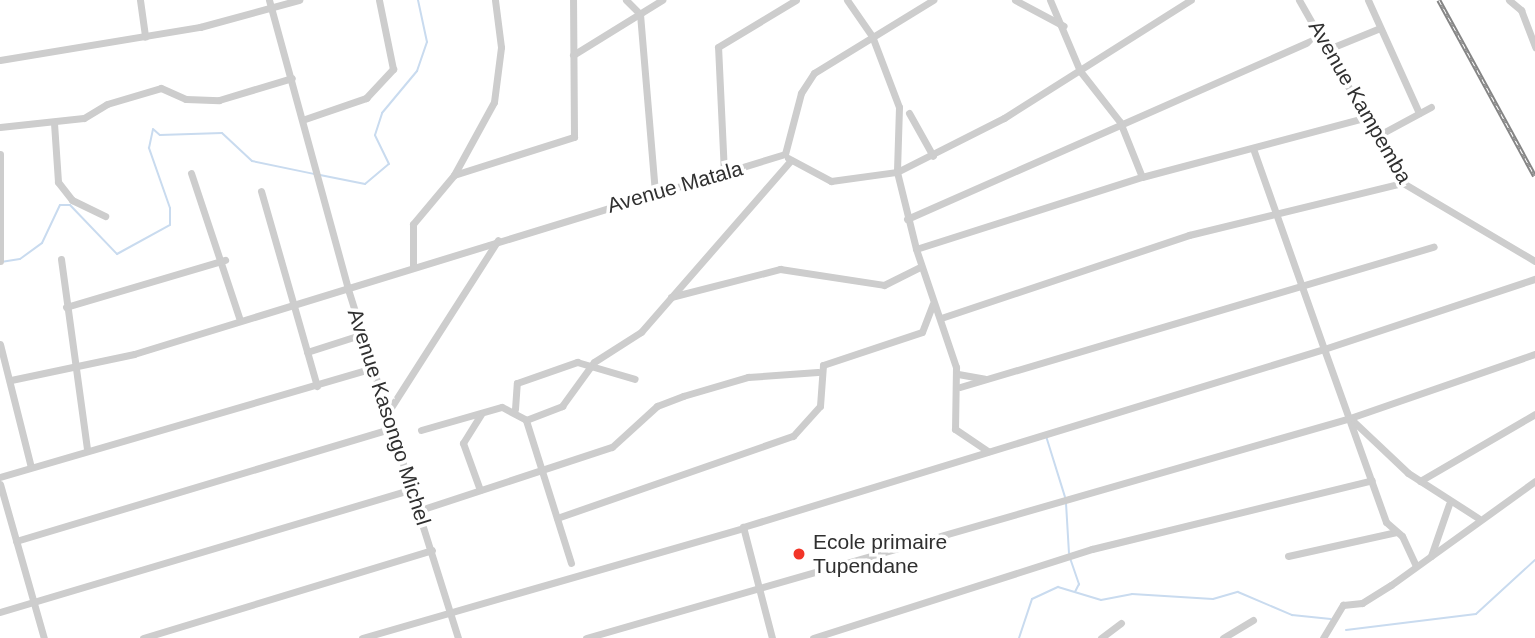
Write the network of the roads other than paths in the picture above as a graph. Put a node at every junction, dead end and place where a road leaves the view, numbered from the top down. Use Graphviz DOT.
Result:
graph roads {
  1 [pos="140,0"];
  2 [pos="269,0"];
  3 [pos="299,0"];
  4 [pos="379,0"];
  5 [pos="573,0"];
  6 [pos="626,0"];
  7 [pos="662,0"];
  8 [pos="796,0"];
  9 [pos="847,0"];
  10 [pos="933,0"];
  11 [pos="1015,0"];
  12 [pos="1049,0"];
  13 [pos="1191,0"];
  14 [pos="1300,0"];
  15 [pos="1368,0"];
  16 [pos="1509,0"];
  17 [pos="497,2"];
  18 [pos="271,9"];
  19 [pos="640,14"];
  20 [pos="1065,26"];
  21 [pos="1380,28"];
  22 [pos="872,36"];
  23 [pos="1322,36"];
  24 [pos="145,37"];
  25 [pos="1535,47"];
  26 [pos="1331,48"];
  27 [pos="573,55"];
  28 [pos="0,60"];
  29 [pos="1080,71"];
  30 [pos="292,78"];
  31 [pos="1431,107"];
  32 [pos="909,113"];
  33 [pos="1419,113"];
  34 [pos="1367,117"];
  35 [pos="305,119"];
  36 [pos="1120,122"];
  37 [pos="54,123"];
  38 [pos="0,127"];
  39 [pos="1378,135"];
  40 [pos="1253,149"];
  41 [pos="0,154"];
  42 [pos="785,154"];
  43 [pos="933,156"];
  44 [pos="791,160"];
  45 [pos="897,172"];
  46 [pos="191,173"];
  47 [pos="724,173"];
  48 [pos="454,174"];
  49 [pos="1142,177"];
  50 [pos="1403,183"];
  51 [pos="261,191"];
  52 [pos="655,192"];
  53 [pos="1276,210"];
  54 [pos="104,216"];
  55 [pos="907,219"];
  56 [pos="498,240"];
  57 [pos="1434,247"];
  58 [pos="916,249"];
  59 [pos="61,259"];
  60 [pos="225,260"];
  61 [pos="0,261"];
  62 [pos="1535,261"];
  63 [pos="414,265"];
  64 [pos="920,267"];
  65 [pos="1535,279"];
  66 [pos="1302,283"];
  67 [pos="347,286"];
  68 [pos="671,297"];
  69 [pos="291,303"];
  70 [pos="933,304"];
  71 [pos="66,307"];
  72 [pos="941,318"];
  73 [pos="240,320"];
  74 [pos="363,334"];
  75 [pos="0,344"];
  76 [pos="1324,349"];
  77 [pos="307,352"];
  78 [pos="1535,354"];
  79 [pos="594,362"];
  80 [pos="74,367"];
  81 [pos="373,368"];
  82 [pos="818,372"];
  83 [pos="958,374"];
  84 [pos="635,379"];
  85 [pos="991,379"];
  86 [pos="10,380"];
  87 [pos="317,386"];
  88 [pos="960,387"];
  89 [pos="515,409"];
  90 [pos="388,412"];
  91 [pos="481,414"];
  92 [pos="1535,414"];
  93 [pos="1350,418"];
  94 [pos="526,420"];
  95 [pos="393,428"];
  96 [pos="421,430"];
  97 [pos="87,450"];
  98 [pos="988,451"];
  99 [pos="31,467"];
  100 [pos="541,471"];
  101 [pos="0,477"];
  102 [pos="1372,480"];
  103 [pos="1420,481"];
  104 [pos="1535,481"];
  105 [pos="0,484"];
  106 [pos="413,489"];
  107 [pos="480,490"];
  108 [pos="1449,504"];
  109 [pos="420,510"];
  110 [pos="557,518"];
  111 [pos="1478,518"];
  112 [pos="740,529"];
  113 [pos="1396,532"];
  114 [pos="16,541"];
  115 [pos="432,550"];
  116 [pos="1288,556"];
  117 [pos="1431,556"];
  118 [pos="571,563"];
  119 [pos="1416,566"];
  120 [pos="758,589"];
  121 [pos="34,603"];
  122 [pos="0,612"];
  123 [pos="450,612"];
  124 [pos="1253,620"];
  125 [pos="1121,623"];
  126 [pos="44,638"];
  127 [pos="143,638"];
  128 [pos="362,638"];
  129 [pos="458,638"];
  130 [pos="586,638"];
  131 [pos="772,638"];
  132 [pos="813,638"];
  133 [pos="1101,638"];
  134 [pos="1223,638"];
  135 [pos="1323,638"];
  1 -- 24 [label="street"];
  2 -- 18 [label="street"];
  3 -- 18 [label="street"];
  4 -- 35 [label="street"];
  5 -- 27 [label="street"];
  6 -- 19 [label="street"];
  7 -- 19 [label="street"];
  8 -- 47 [label="street"];
  9 -- 22 [label="street"];
  10 -- 22 [label="street"];
  11 -- 20 [label="street"];
  12 -- 20 [label="street"];
  13 -- 29 [label="street"];
  14 -- 23 [label="street, Avenue Kampemba"];
  15 -- 21 [label="street"];
  16 -- 25 [label="street"];
  17 -- 48 [label="street"];
  18 -- 24 [label="street"];
  18 -- 30 [label="street"];
  19 -- 27 [label="street"];
  19 -- 52 [label="street"];
  20 -- 29 [label="street"];
  21 -- 26 [label="street"];
  21 -- 33 [label="street"];
  22 -- 42 [label="street"];
  22 -- 45 [label="street"];
  23 -- 26 [label="street, Avenue Kampemba"];
  23 -- 36 [label="street"];
  24 -- 28 [label="street"];
  26 -- 34 [label="street, Avenue Kampemba"];
  27 -- 48 [label="street"];
  29 -- 36 [label="street"];
  29 -- 43 [label="street"];
  30 -- 35 [label="street"];
  30 -- 37 [label="street"];
  31 -- 33 [label="street"];
  32 -- 43 [label="street"];
  33 -- 39 [label="street"];
  34 -- 39 [label="street, Avenue Kampemba"];
  34 -- 40 [label="street"];
  35 -- 67 [label="street, Avenue Kasongo Michel"];
  36 -- 49 [label="street"];
  36 -- 55 [label="street"];
  37 -- 38 [label="street"];
  37 -- 54 [label="street"];
  39 -- 50 [label="street, Avenue Kampemba"];
  40 -- 49 [label="street"];
  40 -- 53 [label="street"];
  41 -- 61 [label="street"];
  42 -- 44 [label="street"];
  42 -- 47 [label="street, Avenue Matala"];
  43 -- 45 [label="street"];
  44 -- 45 [label="street"];
  44 -- 68 [label="street"];
  45 -- 55 [label="street"];
  46 -- 60 [label="street"];
  47 -- 52 [label="street, Avenue Matala"];
  48 -- 63 [label="street"];
  49 -- 58 [label="street"];
  50 -- 53 [label="street"];
  50 -- 62 [label="street, Avenue Kampemba"];
  51 -- 69 [label="street"];
  52 -- 56 [label="street, Avenue Matala"];
  53 -- 66 [label="street"];
  53 -- 72 [label="street"];
  55 -- 58 [label="street"];
  56 -- 63 [label="street, Avenue Matala"];
  56 -- 90 [label="street"];
  57 -- 66 [label="street"];
  58 -- 64 [label="street"];
  59 -- 71 [label="street"];
  60 -- 71 [label="street"];
  60 -- 73 [label="street"];
  63 -- 67 [label="street, Avenue Matala"];
  64 -- 68 [label="street"];
  64 -- 70 [label="street"];
  65 -- 76 [label="street"];
  66 -- 76 [label="street"];
  66 -- 85 [label="street"];
  67 -- 69 [label="street, Avenue Matala"];
  67 -- 74 [label="street, Avenue Kasongo Michel"];
  68 -- 79 [label="street"];
  69 -- 73 [label="street, Avenue Matala"];
  69 -- 77 [label="street"];
  70 -- 72 [label="street"];
  70 -- 82 [label="street"];
  71 -- 80 [label="street"];
  72 -- 83 [label="street"];
  73 -- 80 [label="street, Avenue Matala"];
  74 -- 77 [label="street"];
  74 -- 81 [label="street, Avenue Kasongo Michel"];
  75 -- 86 [label="street"];
  76 -- 93 [label="street"];
  76 -- 98 [label="street"];
  77 -- 87 [label="street"];
  78 -- 93 [label="street"];
  79 -- 84 [label="street"];
  79 -- 89 [label="street"];
  79 -- 94 [label="street"];
  80 -- 86 [label="street, Avenue Matala"];
  80 -- 97 [label="street"];
  81 -- 87 [label="street"];
  81 -- 90 [label="street, Avenue Kasongo Michel"];
  82 -- 100 [label="street"];
  82 -- 110 [label="street"];
  83 -- 85 [label="street"];
  83 -- 88 [label="street"];
  85 -- 88 [label="street"];
  86 -- 99 [label="street"];
  87 -- 97 [label="street"];
  88 -- 98 [label="street"];
  89 -- 91 [label="street"];
  89 -- 94 [label="street"];
  90 -- 95 [label="street, Avenue Kasongo Michel"];
  91 -- 96 [label="street"];
  91 -- 107 [label="street"];
  92 -- 103 [label="street"];
  93 -- 102 [label="street"];
  93 -- 103 [label="street"];
  93 -- 120 [label="street"];
  94 -- 100 [label="street"];
  95 -- 106 [label="street, Avenue Kasongo Michel"];
  95 -- 114 [label="street"];
  97 -- 99 [label="street"];
  98 -- 112 [label="street"];
  99 -- 101 [label="street"];
  100 -- 107 [label="street"];
  100 -- 110 [label="street"];
  102 -- 113 [label="street"];
  102 -- 132 [label="street"];
  103 -- 108 [label="street"];
  104 -- 111 [label="street"];
  105 -- 114 [label="street"];
  106 -- 109 [label="street, Avenue Kasongo Michel"];
  106 -- 121 [label="street"];
  107 -- 109 [label="street"];
  108 -- 111 [label="street"];
  108 -- 117 [label="street"];
  109 -- 115 [label="street, Avenue Kasongo Michel"];
  110 -- 118 [label="street"];
  111 -- 117 [label="street"];
  112 -- 120 [label="street"];
  112 -- 123 [label="street"];
  113 -- 116 [label="street"];
  113 -- 119 [label="street"];
  114 -- 121 [label="street"];
  115 -- 123 [label="street, Avenue Kasongo Michel"];
  115 -- 127 [label="street"];
  117 -- 119 [label="street"];
  119 -- 135 [label="street"];
  120 -- 130 [label="street"];
  120 -- 131 [label="street"];
  121 -- 122 [label="street"];
  121 -- 126 [label="street"];
  123 -- 128 [label="street"];
  123 -- 129 [label="street, Avenue Kasongo Michel"];
  124 -- 134 [label="street"];
  125 -- 133 [label="street"];
}
